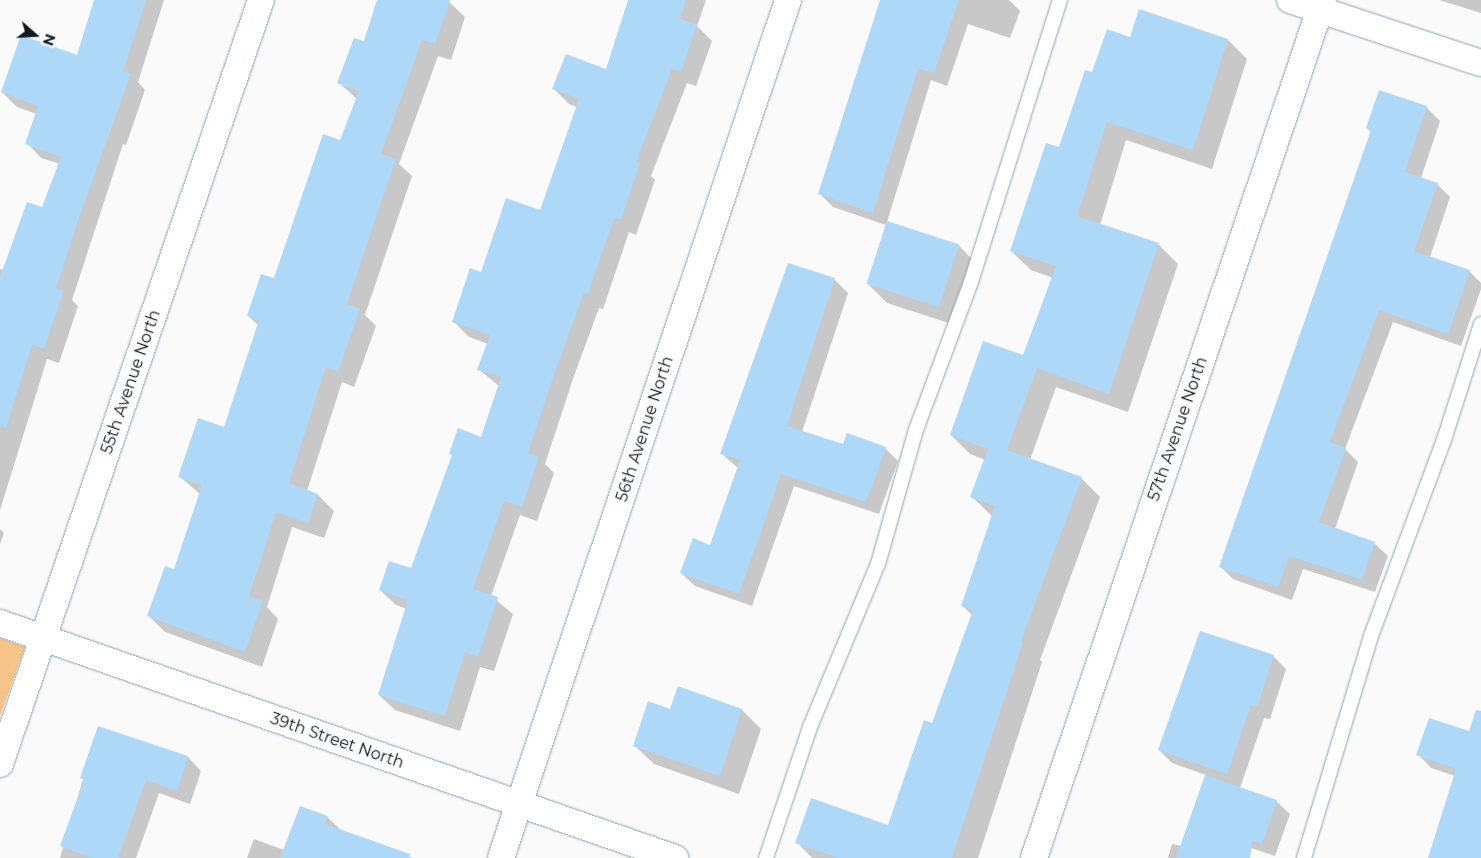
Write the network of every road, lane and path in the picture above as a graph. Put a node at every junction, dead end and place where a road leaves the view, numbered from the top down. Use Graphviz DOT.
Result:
graph roads {
  1 [pos="261,0"];
  2 [pos="788,0"];
  3 [pos="1060,0"];
  4 [pos="1290,0"];
  5 [pos="1321,5"];
  6 [pos="1481,63"];
  7 [pos="1481,324"];
  8 [pos="0,623"];
  9 [pos="44,638"];
  10 [pos="0,764"];
  11 [pos="519,805"];
  12 [pos="501,858"];
  13 [pos="674,858"];
  14 [pos="766,858"];
  15 [pos="1034,858"];
  16 [pos="1304,858"];
  1 -- 9 [label="street, 55th Avenue North"];
  2 -- 11 [label="street, 56th Avenue North"];
  3 -- 14 [label="lane"];
  4 -- 5 [label="street"];
  5 -- 6 [label="street"];
  5 -- 15 [label="street, 57th Avenue North"];
  7 -- 16 [label="lane"];
  8 -- 9 [label="street, 39th Street North"];
  9 -- 10 [label="street, 55th Avenue North"];
  9 -- 11 [label="street, 39th Street North"];
  11 -- 12 [label="street, 56th Avenue North"];
  11 -- 13 [label="street, 39th Street North"];
}
